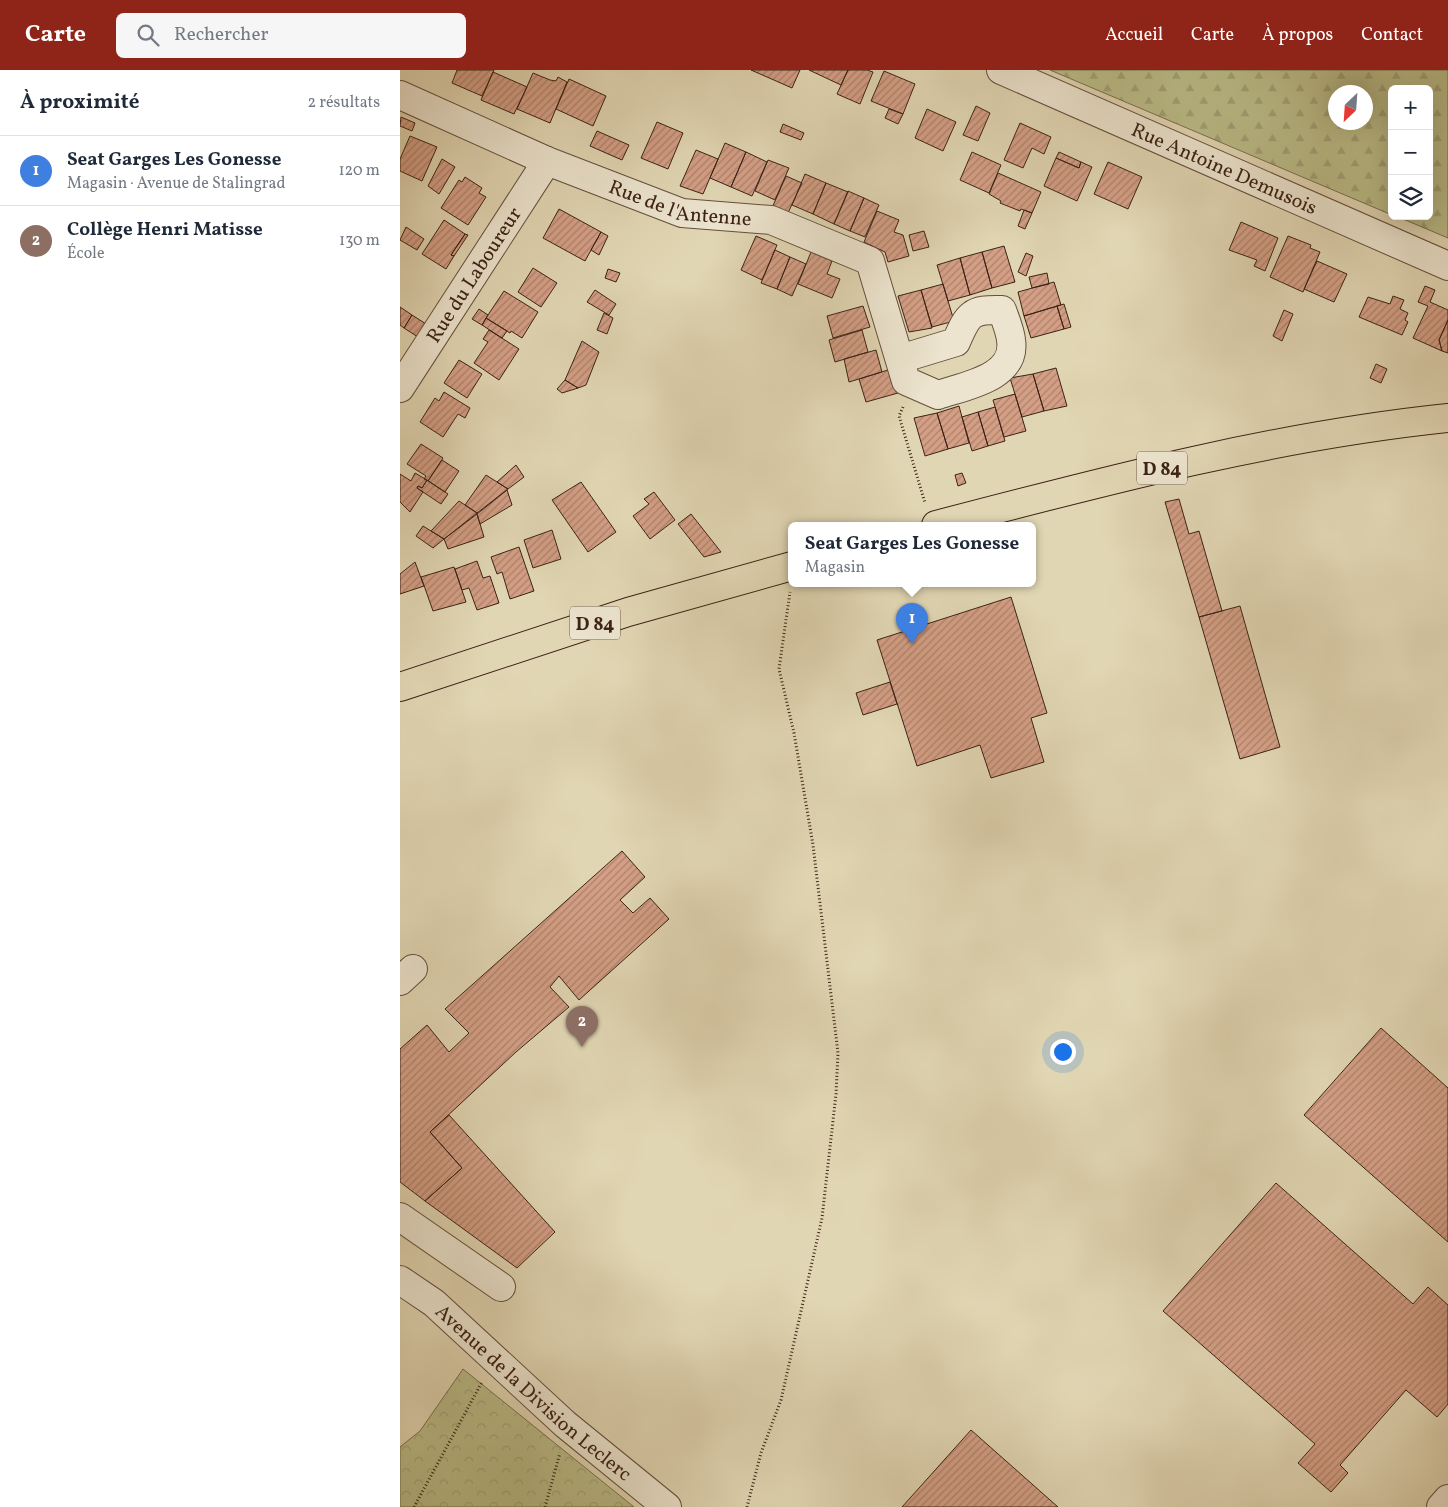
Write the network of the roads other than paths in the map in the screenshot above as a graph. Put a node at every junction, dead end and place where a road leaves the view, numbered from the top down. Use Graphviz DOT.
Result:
graph roads {
  1 [pos="1001,70"];
  2 [pos="400,95"];
  3 [pos="547,161"];
  4 [pos="1448,266"];
  5 [pos="900,359"];
  6 [pos="400,388"];
  7 [pos="1448,408"];
  8 [pos="1448,418"];
  9 [pos="1390,424"];
  10 [pos="931,516"];
  11 [pos="788,579"];
  12 [pos="400,688"];
  13 [pos="400,1217"];
  14 [pos="400,1280"];
  15 [pos="501,1288"];
  16 [pos="1448,1499"];
  17 [pos="667,1507"];
  18 [pos="1441,1507"];
  1 -- 4 [label="street, Rue Antoine Demusois"];
  2 -- 3 [label="street, Rue de l'Antenne"];
  3 -- 5 [label="street, Rue de l'Antenne"];
  3 -- 6 [label="street, Rue du Laboureur"];
  5 -- 5 [label="street, Rue de l'Antenne"];
  7 -- 9 [label="main road, D 84"];
  8 -- 9 [label="main road, D 84"];
  9 -- 10 [label="main road, D 84"];
  11 -- 12 [label="main road, D 84"];
  13 -- 15 [label="street"];
  14 -- 17 [label="street, Avenue de la Division Leclerc"];
  16 -- 18 [label="street"];
}
